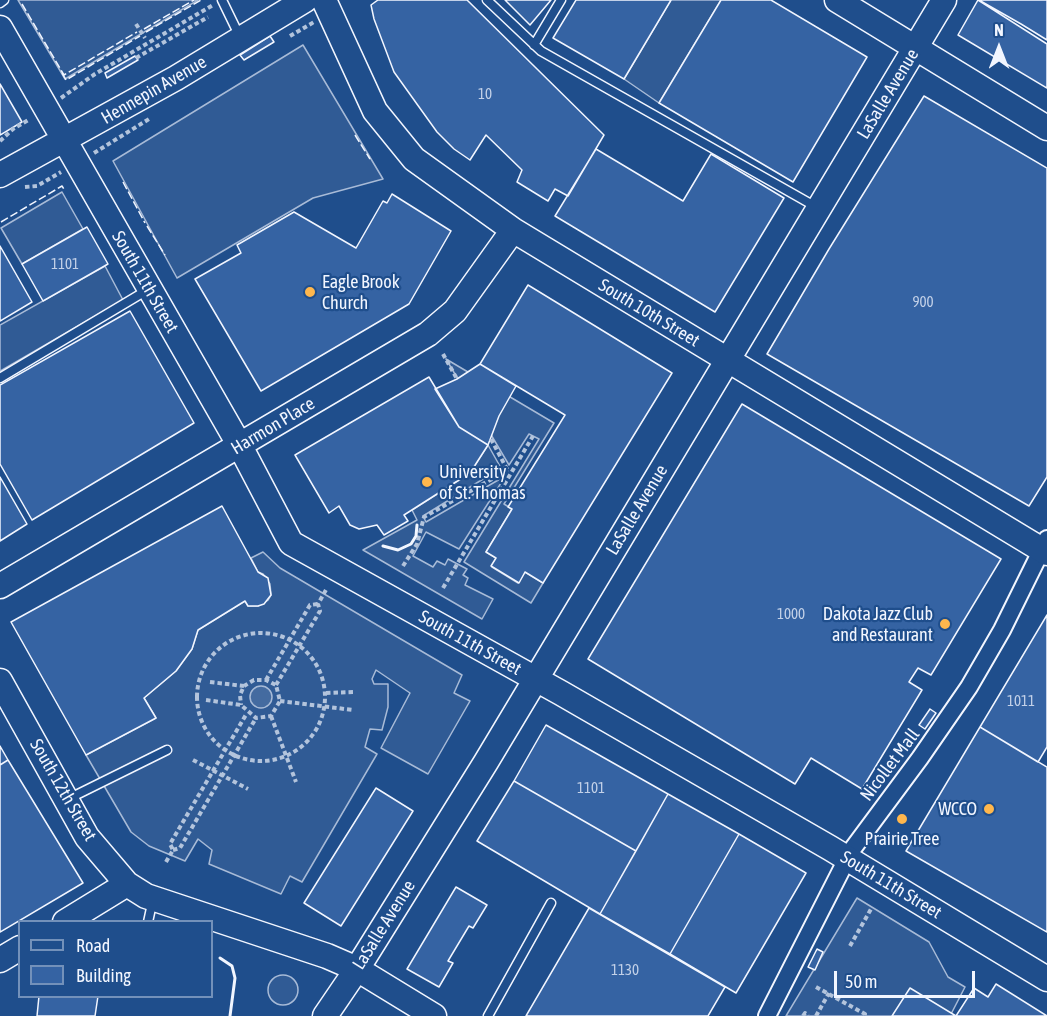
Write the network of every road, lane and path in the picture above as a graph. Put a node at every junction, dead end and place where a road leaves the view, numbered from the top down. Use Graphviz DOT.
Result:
graph roads {
  1 [pos="4,0"];
  2 [pos="222,0"];
  3 [pos="306,0"];
  4 [pos="324,0"];
  5 [pos="487,0"];
  6 [pos="561,0"];
  7 [pos="837,0"];
  8 [pos="944,0"];
  9 [pos="0,3"];
  10 [pos="208,17"];
  11 [pos="136,24"];
  12 [pos="0,28"];
  13 [pos="145,38"];
  14 [pos="241,39"];
  15 [pos="534,45"];
  16 [pos="915,49"];
  17 [pos="136,58"];
  18 [pos="64,96"];
  19 [pos="30,118"];
  20 [pos="1047,128"];
  21 [pos="63,140"];
  22 [pos="0,141"];
  23 [pos="60,172"];
  24 [pos="9,181"];
  25 [pos="819,209"];
  26 [pos="513,230"];
  27 [pos="149,289"];
  28 [pos="443,354"];
  29 [pos="728,360"];
  30 [pos="0,378"];
  31 [pos="457,379"];
  32 [pos="533,436"];
  33 [pos="491,440"];
  34 [pos="240,446"];
  35 [pos="509,472"];
  36 [pos="1045,547"];
  37 [pos="403,566"];
  38 [pos="0,586"];
  39 [pos="327,588"];
  40 [pos="443,588"];
  41 [pos="318,604"];
  42 [pos="289,641"];
  43 [pos="300,646"];
  44 [pos="536,679"];
  45 [pos="266,680"];
  46 [pos="0,681"];
  47 [pos="210,682"];
  48 [pos="276,685"];
  49 [pos="244,686"];
  50 [pos="354,692"];
  51 [pos="326,693"];
  52 [pos="206,700"];
  53 [pos="280,701"];
  54 [pos="241,705"];
  55 [pos="325,706"];
  56 [pos="353,710"];
  57 [pos="247,713"];
  58 [pos="271,716"];
  59 [pos="256,718"];
  60 [pos="167,750"];
  61 [pos="225,750"];
  62 [pos="234,757"];
  63 [pos="287,757"];
  64 [pos="193,760"];
  65 [pos="212,771"];
  66 [pos="222,777"];
  67 [pos="296,782"];
  68 [pos="248,789"];
  69 [pos="66,800"];
  70 [pos="173,850"];
  71 [pos="848,859"];
  72 [pos="166,862"];
  73 [pos="128,884"];
  74 [pos="551,903"];
  75 [pos="871,909"];
  76 [pos="151,910"];
  77 [pos="67,920"];
  78 [pos="192,920"];
  79 [pos="213,925"];
  80 [pos="850,946"];
  81 [pos="18,949"];
  82 [pos="0,960"];
  83 [pos="357,969"];
  84 [pos="1047,979"];
  85 [pos="816,987"];
  86 [pos="829,993"];
  87 [pos="325,1016"];
  88 [pos="434,1016"];
  89 [pos="488,1016"];
  90 [pos="767,1016"];
  91 [pos="803,1016"];
  92 [pos="808,1016"];
  93 [pos="816,1016"];
  94 [pos="864,1016"];
  1 -- 9 [label="lane"];
  2 -- 14 [label="lane"];
  2 -- 18 [label="path"];
  3 -- 14 [label="street, Hennepin Avenue"];
  4 -- 26 [label="street, South 10th Street"];
  5 -- 15 [label="lane"];
  6 -- 15 [label="lane"];
  7 -- 16 [label="street"];
  8 -- 16 [label="street, LaSalle Avenue"];
  10 -- 17 [label="path"];
  11 -- 13 [label="path"];
  12 -- 21 [label="street, South 11th Street"];
  14 -- 21 [label="street, Hennepin Avenue"];
  15 -- 25 [label="lane"];
  16 -- 20 [label="street"];
  16 -- 25 [label="street, LaSalle Avenue"];
  19 -- 22 [label="path"];
  21 -- 24 [label="street, Hennepin Avenue"];
  21 -- 27 [label="street, South 11th Street"];
  23 -- 24 [label="path"];
  25 -- 29 [label="street, LaSalle Avenue"];
  26 -- 29 [label="street, South 10th Street"];
  26 -- 34 [label="street, Harmon Place"];
  27 -- 30 [label="lane"];
  27 -- 34 [label="street, South 11th Street"];
  28 -- 31 [label="path"];
  29 -- 36 [label="street, South 10th Street"];
  29 -- 44 [label="street, LaSalle Avenue"];
  32 -- 35 [label="path"];
  33 -- 35 [label="path"];
  34 -- 38 [label="street, Harmon Place"];
  34 -- 44 [label="street, South 11th Street"];
  35 -- 37 [label="path"];
  35 -- 40 [label="path"];
  36 -- 71 [label="street, Nicollet Mall"];
  39 -- 41 [label="path"];
  41 -- 42 [label="path"];
  41 -- 43 [label="path"];
  42 -- 43 [label="path"];
  42 -- 45 [label="path"];
  42 -- 61 [label="path"];
  43 -- 48 [label="path"];
  43 -- 51 [label="path"];
  44 -- 71 [label="street, South 11th Street"];
  44 -- 83 [label="street, LaSalle Avenue"];
  45 -- 48 [label="path"];
  45 -- 49 [label="path"];
  46 -- 69 [label="street, South 12th Street"];
  47 -- 49 [label="path"];
  48 -- 53 [label="path"];
  49 -- 54 [label="path"];
  50 -- 51 [label="path"];
  51 -- 55 [label="path"];
  52 -- 54 [label="path"];
  53 -- 55 [label="path"];
  53 -- 58 [label="path"];
  54 -- 57 [label="path"];
  55 -- 56 [label="path"];
  55 -- 63 [label="path"];
  57 -- 59 [label="path"];
  57 -- 61 [label="path"];
  58 -- 59 [label="path"];
  58 -- 63 [label="path"];
  59 -- 62 [label="path"];
  60 -- 69 [label="lane"];
  61 -- 62 [label="path"];
  61 -- 65 [label="path"];
  62 -- 63 [label="path"];
  62 -- 66 [label="path"];
  63 -- 67 [label="path"];
  64 -- 65 [label="path"];
  65 -- 66 [label="path"];
  65 -- 70 [label="path"];
  66 -- 68 [label="path"];
  66 -- 70 [label="path"];
  69 -- 73 [label="street, South 12th Street"];
  70 -- 72 [label="path"];
  71 -- 84 [label="street, South 11th Street"];
  71 -- 90 [label="street, Nicollet Mall"];
  73 -- 76 [label="street, South 12th Street"];
  73 -- 77 [label="street"];
  74 -- 89 [label="lane"];
  75 -- 80 [label="path"];
  76 -- 78 [label="street, South 12th Street"];
  79 -- 83 [label="street, South 12th Street"];
  81 -- 82 [label="street"];
  83 -- 87 [label="street, LaSalle Avenue"];
  83 -- 88 [label="street, South 12th Street"];
  85 -- 86 [label="path"];
  86 -- 93 [label="path"];
  86 -- 94 [label="path"];
  91 -- 92 [label="path"];
}
